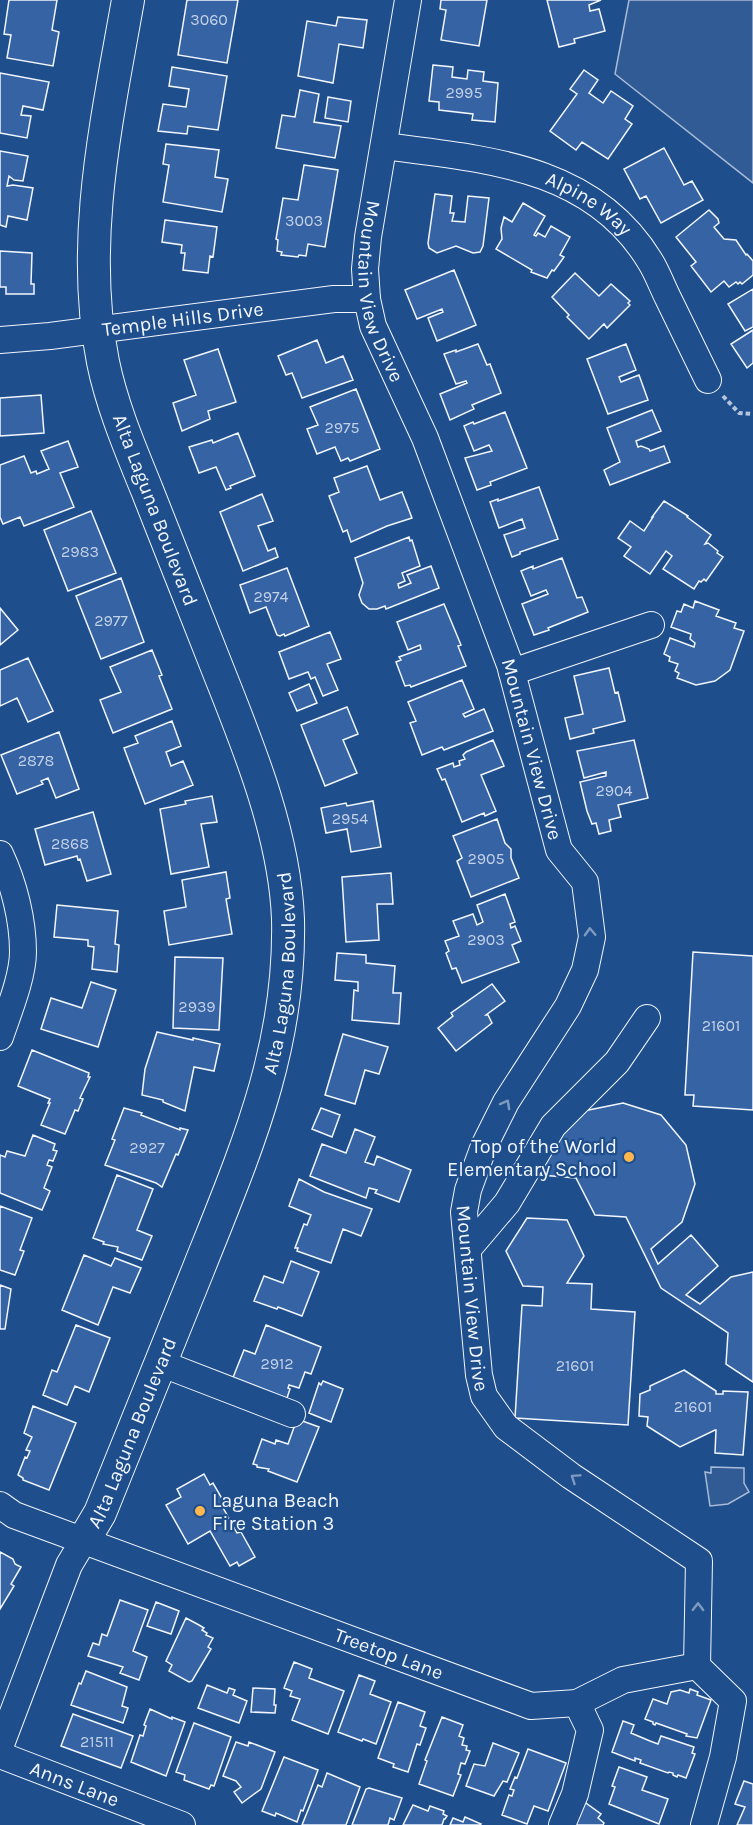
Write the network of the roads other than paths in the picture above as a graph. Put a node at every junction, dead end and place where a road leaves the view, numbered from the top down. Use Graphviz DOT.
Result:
graph roads {
  1 [pos="128,0"];
  2 [pos="408,0"];
  3 [pos="384,146"];
  4 [pos="367,299"];
  5 [pos="99,329"];
  6 [pos="0,340"];
  7 [pos="708,380"];
  8 [pos="651,625"];
  9 [pos="512,672"];
  10 [pos="0,854"];
  11 [pos="647,1018"];
  12 [pos="0,1037"];
  13 [pos="468,1249"];
  14 [pos="160,1363"];
  15 [pos="292,1414"];
  16 [pos="0,1505"];
  17 [pos="84,1540"];
  18 [pos="697,1666"];
  19 [pos="577,1703"];
  20 [pos="0,1747"];
  21 [pos="0,1755"];
  22 [pos="182,1825"];
  23 [pos="562,1825"];
  24 [pos="704,1825"];
  1 -- 5 [label="main road, Alta Laguna Boulevard"];
  2 -- 3 [label="street, Mountain View Drive"];
  3 -- 4 [label="street, Mountain View Drive"];
  3 -- 7 [label="street, Alpine Way"];
  4 -- 5 [label="street, Temple Hills Drive"];
  4 -- 9 [label="street, Mountain View Drive"];
  5 -- 6 [label="street, Temple Hills Drive"];
  5 -- 14 [label="main road, Alta Laguna Boulevard"];
  8 -- 9 [label="street"];
  13 -- 9 [label="street, Mountain View Drive, one-way"];
  10 -- 12 [label="street"];
  11 -- 13 [label="street"];
  18 -- 13 [label="street, Mountain View Drive, one-way"];
  14 -- 15 [label="street"];
  14 -- 17 [label="main road, Alta Laguna Boulevard"];
  16 -- 17 [label="street, Treetop Lane"];
  17 -- 19 [label="street, Treetop Lane"];
  17 -- 20 [label="street, Alta Laguna Boulevard"];
  18 -- 19 [label="street, Treetop Lane"];
  18 -- 24 [label="street"];
  19 -- 23 [label="street"];
  21 -- 22 [label="street, Anns Lane"];
}
